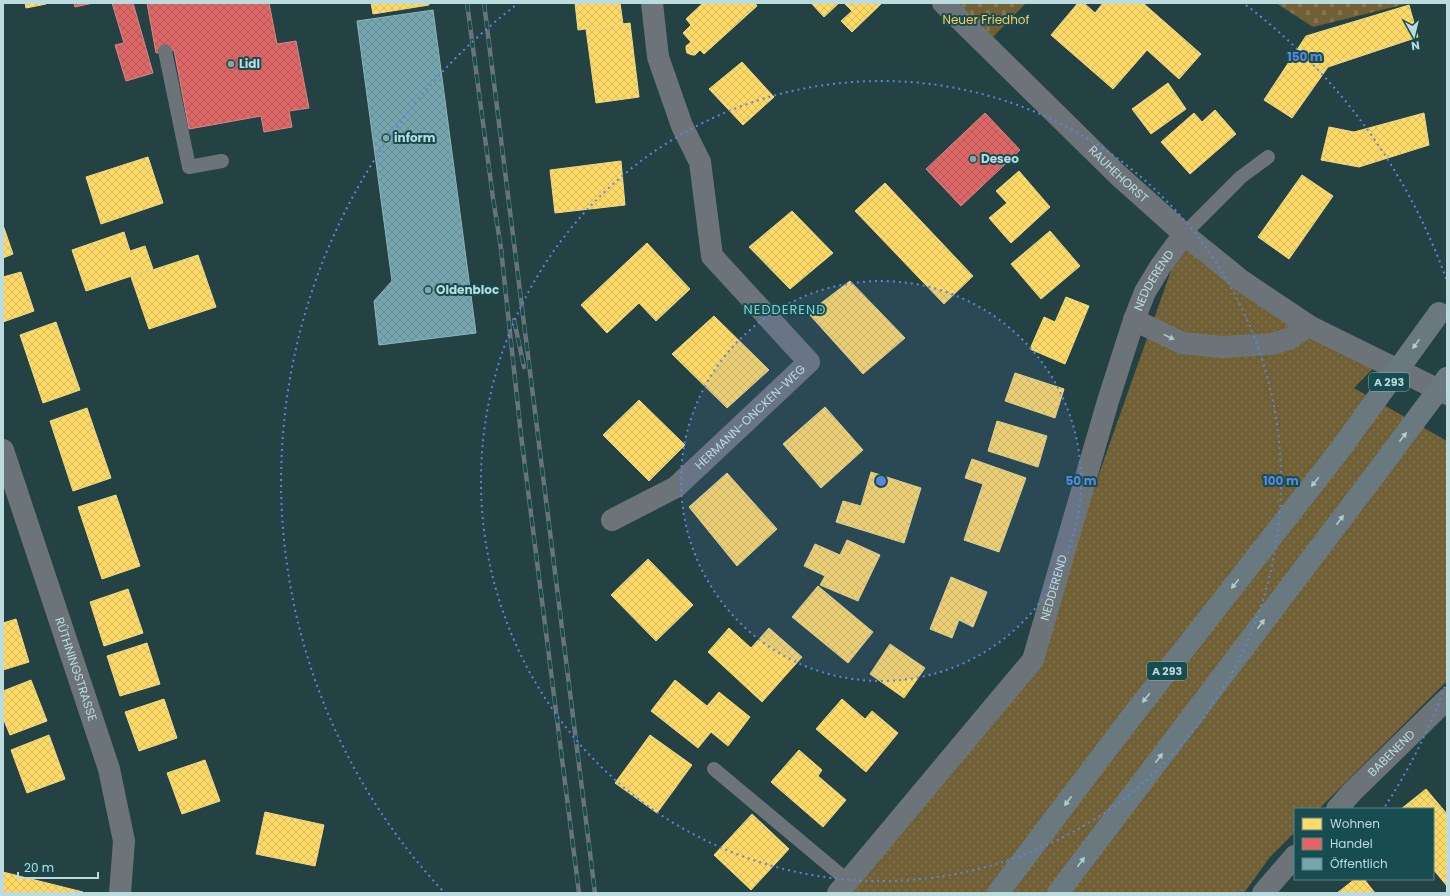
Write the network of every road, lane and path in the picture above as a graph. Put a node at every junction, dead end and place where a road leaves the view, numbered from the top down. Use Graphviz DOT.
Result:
graph roads {
  1 [pos="652,3"];
  2 [pos="943,3"];
  3 [pos="165,51"];
  4 [pos="1268,156"];
  5 [pos="222,161"];
  6 [pos="1184,234"];
  7 [pos="1443,307"];
  8 [pos="1134,320"];
  9 [pos="1308,326"];
  10 [pos="1447,378"];
  11 [pos="1447,394"];
  12 [pos="3,450"];
  13 [pos="612,520"];
  14 [pos="1447,699"];
  15 [pos="714,770"];
  16 [pos="1338,808"];
  17 [pos="1294,857"];
  18 [pos="843,887"];
  19 [pos="120,893"];
  20 [pos="998,893"];
  21 [pos="1058,893"];
  22 [pos="1264,893"];
  1 -- 13 [label="street, HERMANN-ONCKEN-WEG"];
  2 -- 6 [label="street, RAUHEHORST"];
  3 -- 5 [label="lane"];
  4 -- 6 [label="lane"];
  6 -- 8 [label="street, NEDDEREND"];
  6 -- 9 [label="street, RAUHEHORST"];
  7 -- 20 [label="highway, A 293, one-way, bridge"];
  8 -- 9 [label="street, one-way"];
  8 -- 18 [label="street, NEDDEREND"];
  9 -- 11 [label="street, RAUHEHORST"];
  21 -- 10 [label="highway, one-way, bridge"];
  12 -- 19 [label="street, RÜTHNINGSTRASSE"];
  14 -- 16 [label="street, BABENEND"];
  15 -- 18 [label="lane"];
  17 -- 22 [label="street"];
}
